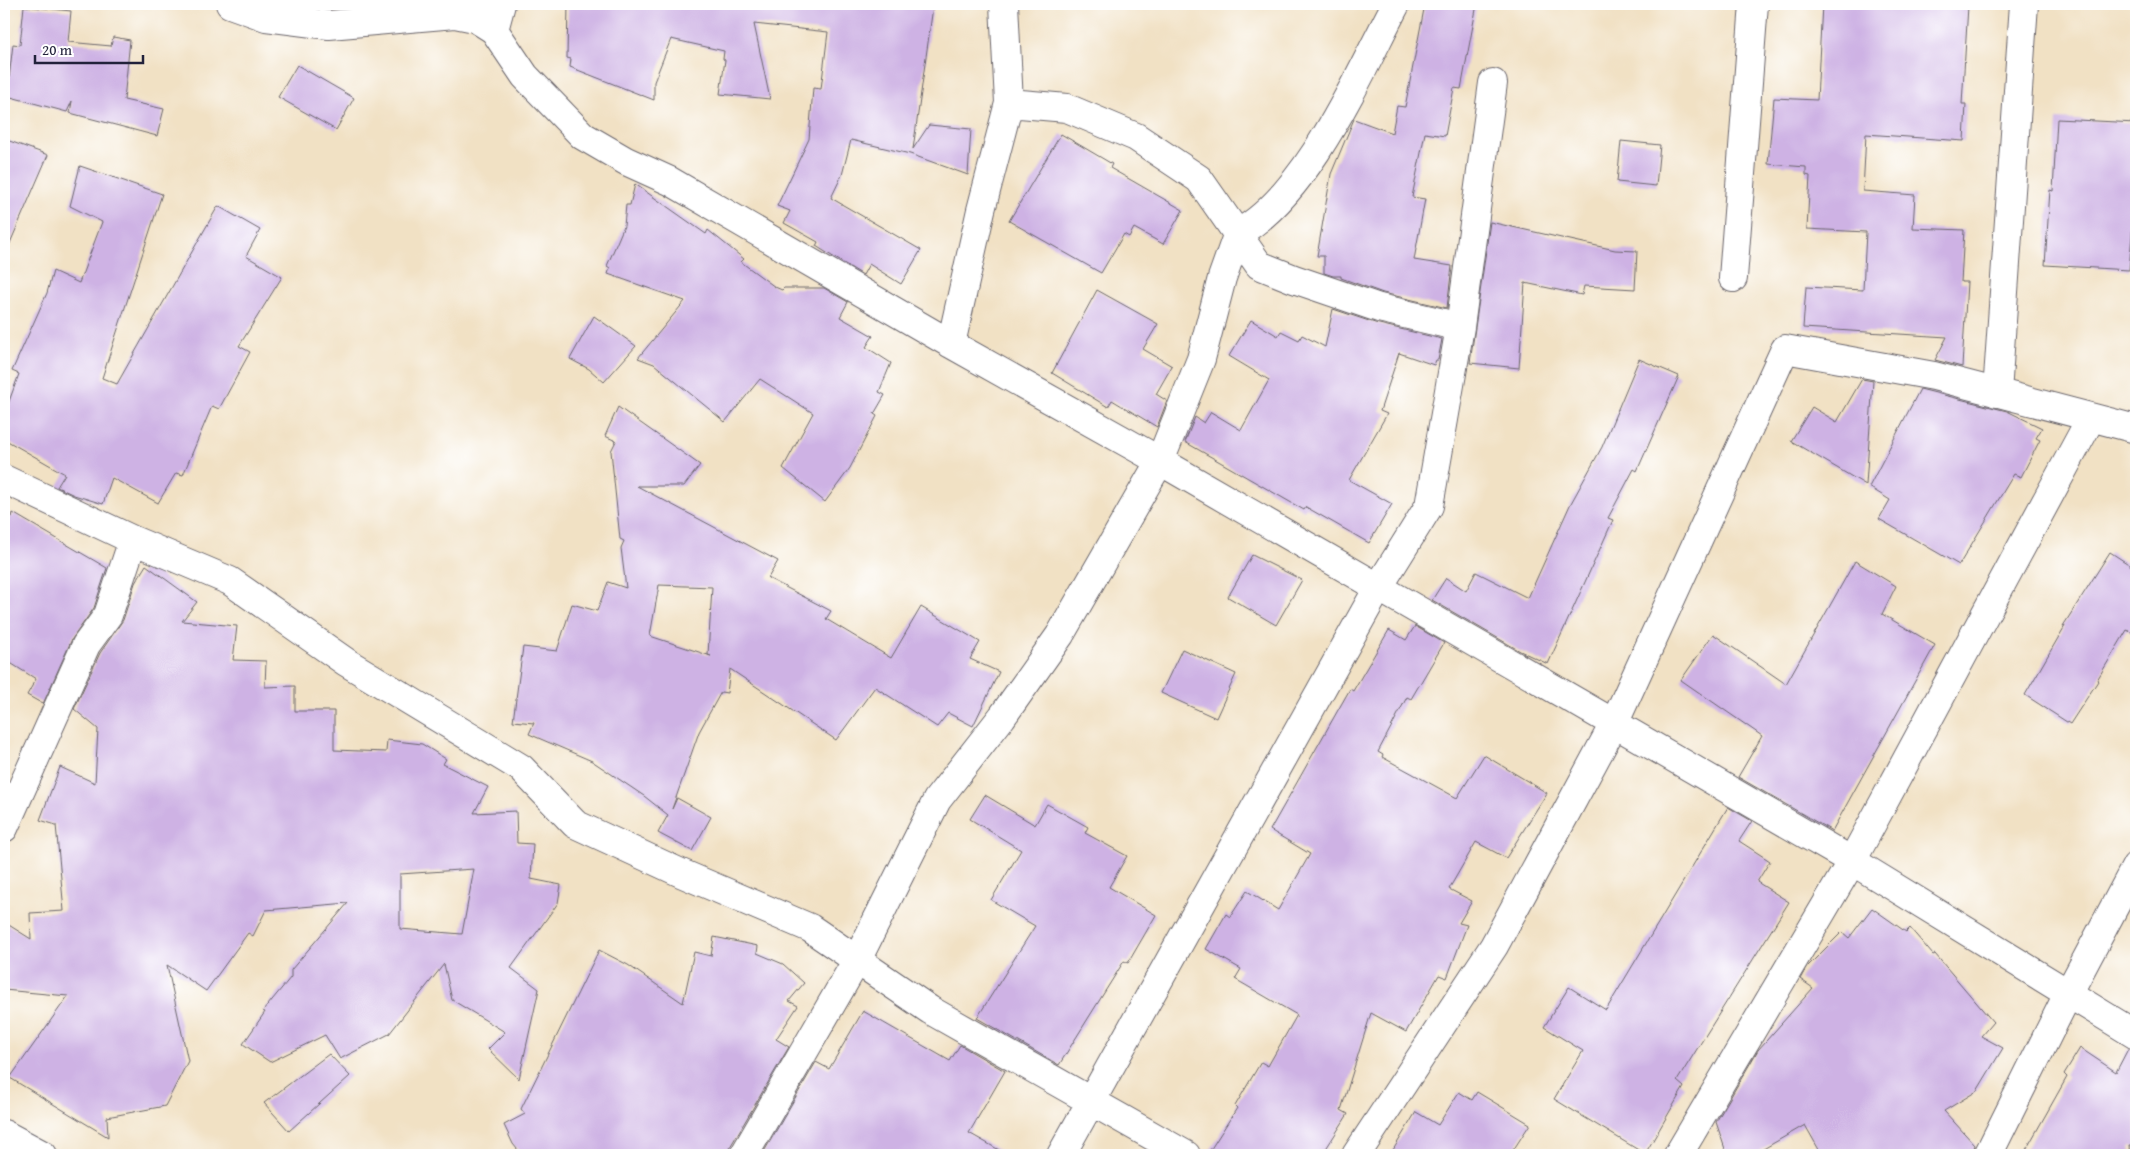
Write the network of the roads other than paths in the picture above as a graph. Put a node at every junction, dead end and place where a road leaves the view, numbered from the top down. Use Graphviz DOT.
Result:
graph roads {
  1 [pos="230,4"];
  2 [pos="502,4"];
  3 [pos="1004,4"];
  4 [pos="1396,4"];
  5 [pos="1754,4"];
  6 [pos="2024,4"];
  7 [pos="494,30"];
  8 [pos="1493,83"];
  9 [pos="1009,103"];
  10 [pos="1238,233"];
  11 [pos="1733,278"];
  12 [pos="1460,327"];
  13 [pos="951,344"];
  14 [pos="1997,392"];
  15 [pos="2091,418"];
  16 [pos="2136,430"];
  17 [pos="1160,461"];
  18 [pos="4,479"];
  19 [pos="133,540"];
  20 [pos="1378,588"];
  21 [pos="1614,724"];
  22 [pos="4,828"];
  23 [pos="1852,861"];
  24 [pos="2136,866"];
  25 [pos="858,960"];
  26 [pos="2068,994"];
  27 [pos="2136,1035"];
  28 [pos="1092,1102"];
  29 [pos="4,1134"];
  30 [pos="43,1155"];
  31 [pos="744,1155"];
  32 [pos="1061,1155"];
  33 [pos="1186,1155"];
  34 [pos="1356,1155"];
  35 [pos="1678,1155"];
  36 [pos="1988,1155"];
  1 -- 7 [label="street"];
  2 -- 7 [label="street"];
  3 -- 9 [label="street"];
  4 -- 10 [label="street"];
  5 -- 11 [label="street"];
  6 -- 14 [label="street"];
  7 -- 13 [label="street"];
  8 -- 12 [label="street"];
  9 -- 10 [label="street"];
  9 -- 13 [label="street"];
  10 -- 12 [label="street"];
  10 -- 17 [label="street"];
  12 -- 20 [label="street"];
  13 -- 17 [label="street"];
  14 -- 15 [label="street"];
  14 -- 21 [label="street"];
  15 -- 16 [label="street"];
  15 -- 23 [label="street"];
  17 -- 20 [label="street"];
  17 -- 25 [label="street"];
  18 -- 19 [label="street"];
  19 -- 22 [label="street"];
  19 -- 25 [label="street"];
  20 -- 21 [label="street"];
  20 -- 28 [label="street"];
  21 -- 23 [label="street"];
  21 -- 34 [label="street"];
  23 -- 26 [label="street"];
  23 -- 35 [label="street"];
  24 -- 26 [label="street"];
  25 -- 28 [label="street"];
  25 -- 31 [label="street"];
  26 -- 27 [label="street"];
  26 -- 36 [label="street"];
  28 -- 32 [label="street"];
  28 -- 33 [label="street"];
  29 -- 30 [label="street"];
}
